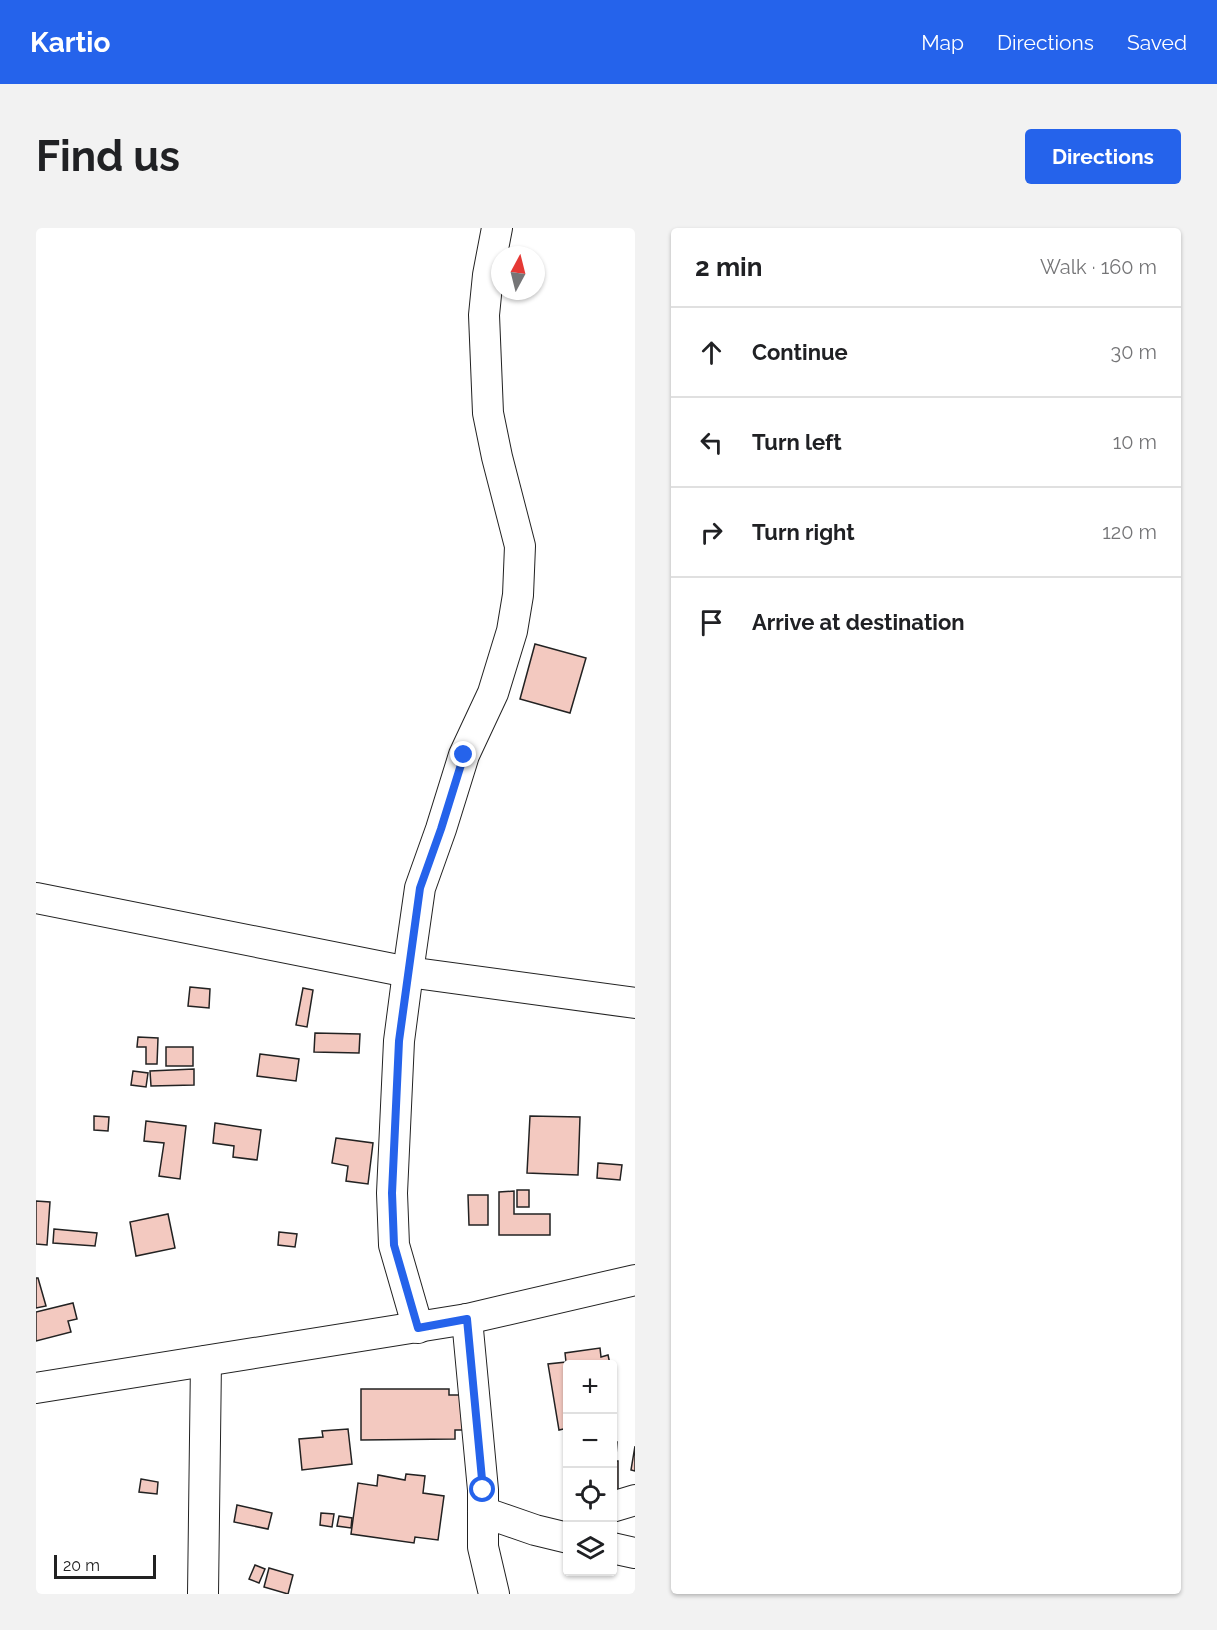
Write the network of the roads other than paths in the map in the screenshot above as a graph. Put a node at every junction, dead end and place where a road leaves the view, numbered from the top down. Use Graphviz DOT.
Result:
graph roads {
  1 [pos="496,228"];
  2 [pos="36,898"];
  3 [pos="408,972"];
  4 [pos="635,1003"];
  5 [pos="635,1280"];
  6 [pos="467,1319"];
  7 [pos="418,1328"];
  8 [pos="206,1361"];
  9 [pos="36,1388"];
  10 [pos="635,1500"];
  11 [pos="617,1505"];
  12 [pos="483,1512"];
  13 [pos="563,1521"];
  14 [pos="535,1530"];
  15 [pos="563,1537"];
  16 [pos="617,1549"];
  17 [pos="635,1554"];
  18 [pos="203,1594"];
  19 [pos="494,1594"];
  1 -- 3 [label="street"];
  2 -- 3 [label="street"];
  3 -- 4 [label="street"];
  3 -- 7 [label="street"];
  5 -- 6 [label="street"];
  6 -- 7 [label="street"];
  6 -- 12 [label="street"];
  7 -- 8 [label="street"];
  8 -- 9 [label="street"];
  8 -- 18 [label="street"];
  10 -- 11 [label="street"];
  12 -- 14 [label="street"];
  12 -- 19 [label="street"];
  13 -- 14 [label="street"];
  14 -- 15 [label="street"];
  16 -- 17 [label="street"];
}
